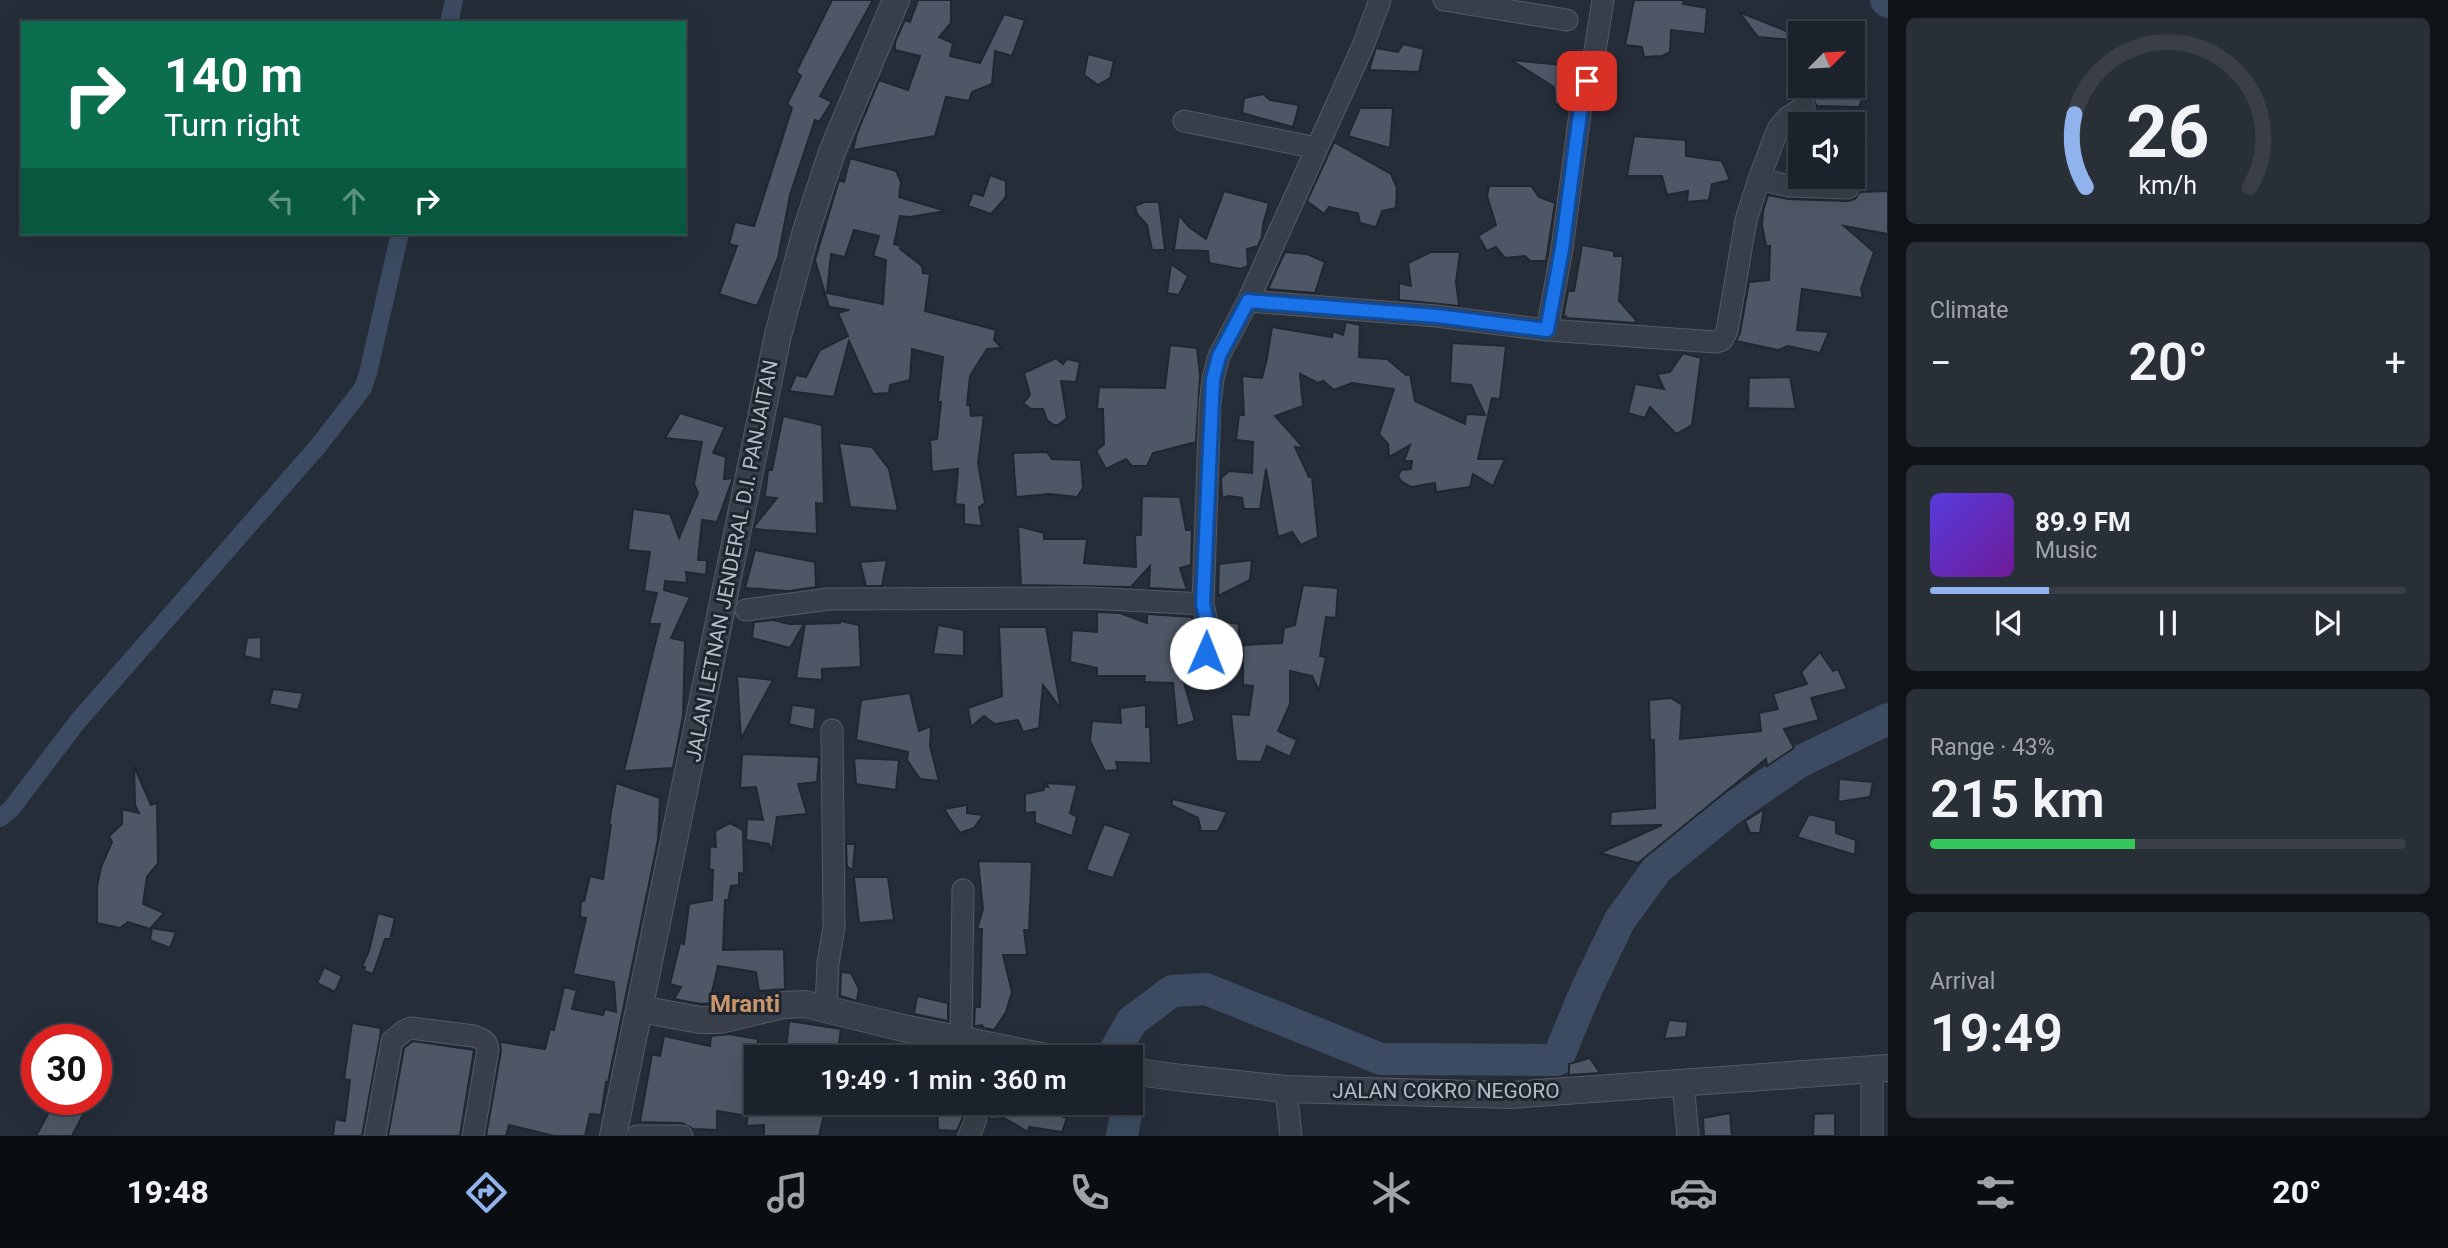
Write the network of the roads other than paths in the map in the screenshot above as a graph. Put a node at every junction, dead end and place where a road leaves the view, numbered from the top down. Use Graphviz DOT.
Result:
graph roads {
  1 [pos="894,0"];
  2 [pos="1380,0"];
  3 [pos="1444,0"];
  4 [pos="1603,0"];
  5 [pos="1567,20"];
  6 [pos="1804,107"];
  7 [pos="1184,121"];
  8 [pos="1317,148"];
  9 [pos="1759,179"];
  10 [pos="1788,186"];
  11 [pos="1248,301"];
  12 [pos="1547,330"];
  13 [pos="1203,604"];
  14 [pos="746,610"];
  15 [pos="1206,653"];
  16 [pos="832,730"];
  17 [pos="963,890"];
  18 [pos="826,1008"];
  19 [pos="640,1009"];
  20 [pos="961,1039"];
  21 [pos="989,1045"];
  22 [pos="1880,1069"];
  23 [pos="1143,1073"];
  24 [pos="1683,1083"];
  25 [pos="1286,1088"];
  26 [pos="976,1115"];
  27 [pos="375,1136"];
  28 [pos="473,1136"];
  29 [pos="613,1136"];
  30 [pos="637,1136"];
  31 [pos="682,1136"];
  32 [pos="969,1136"];
  33 [pos="1291,1136"];
  34 [pos="1688,1136"];
  35 [pos="1872,1136"];
  1 -- 19 [label="street, JALAN LETNAN JENDERAL D.I. PANJAITAN"];
  2 -- 8 [label="street"];
  3 -- 5 [label="street"];
  4 -- 12 [label="street"];
  6 -- 9 [label="street"];
  7 -- 8 [label="street"];
  8 -- 11 [label="street"];
  9 -- 10 [label="street"];
  9 -- 12 [label="street"];
  11 -- 12 [label="street"];
  11 -- 13 [label="street"];
  13 -- 14 [label="street"];
  13 -- 15 [label="street"];
  16 -- 18 [label="street"];
  17 -- 20 [label="street"];
  18 -- 19 [label="street"];
  18 -- 20 [label="street"];
  19 -- 29 [label="street, JALAN LETNAN JENDERAL D.I. PANJAITAN"];
  20 -- 21 [label="street"];
  22 -- 24 [label="street, JALAN COKRO NEGORO"];
  22 -- 35 [label="street"];
  23 -- 25 [label="street, JALAN COKRO NEGORO"];
  24 -- 25 [label="street, JALAN COKRO NEGORO"];
  24 -- 34 [label="street"];
  25 -- 33 [label="street"];
  26 -- 32 [label="street"];
  27 -- 28 [label="street"];
  30 -- 31 [label="street"];
}
